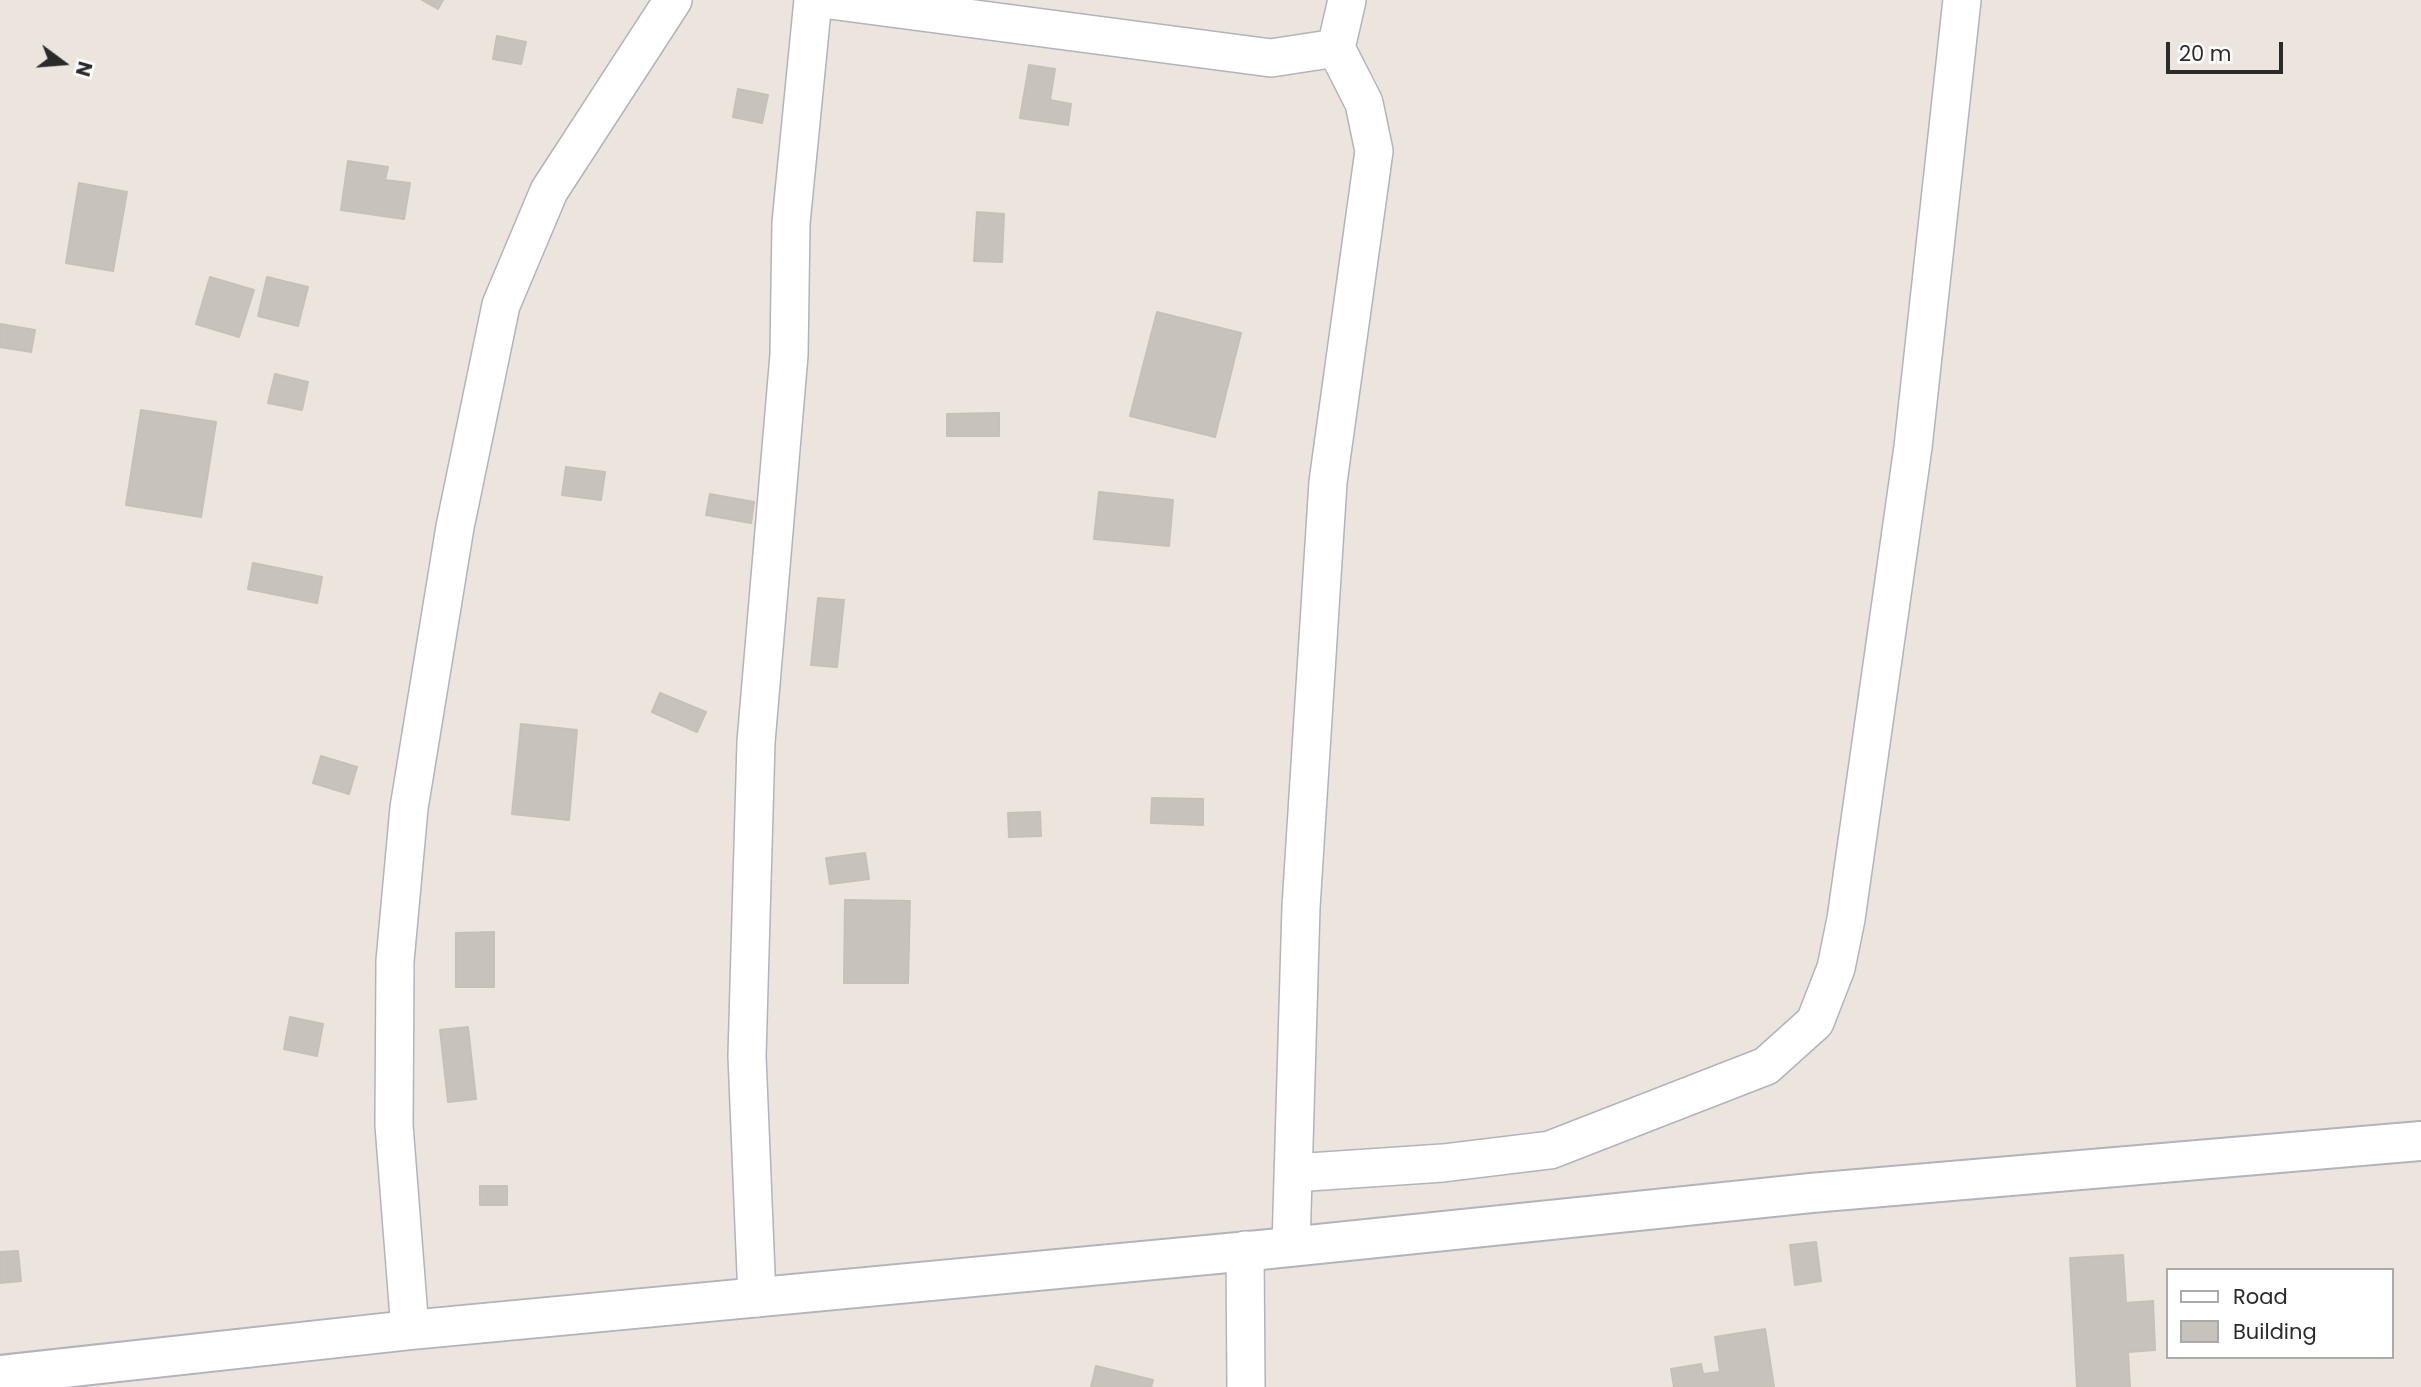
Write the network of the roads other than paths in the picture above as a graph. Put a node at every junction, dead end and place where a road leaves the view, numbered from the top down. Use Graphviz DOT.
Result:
graph roads {
  1 [pos="673,0"];
  2 [pos="813,0"];
  3 [pos="830,0"];
  4 [pos="1347,0"];
  5 [pos="1962,0"];
  6 [pos="1336,48"];
  7 [pos="2421,1141"];
  8 [pos="1294,1173"];
  9 [pos="1291,1247"];
  10 [pos="1245,1250"];
  11 [pos="757,1297"];
  12 [pos="410,1329"];
  13 [pos="0,1376"];
  14 [pos="1246,1387"];
  1 -- 12 [label="street"];
  2 -- 11 [label="street"];
  3 -- 6 [label="street"];
  4 -- 6 [label="street"];
  5 -- 8 [label="street"];
  6 -- 8 [label="street"];
  7 -- 9 [label="street"];
  8 -- 9 [label="street"];
  9 -- 10 [label="street"];
  10 -- 11 [label="street"];
  10 -- 14 [label="street"];
  11 -- 12 [label="street"];
  12 -- 13 [label="street"];
}
